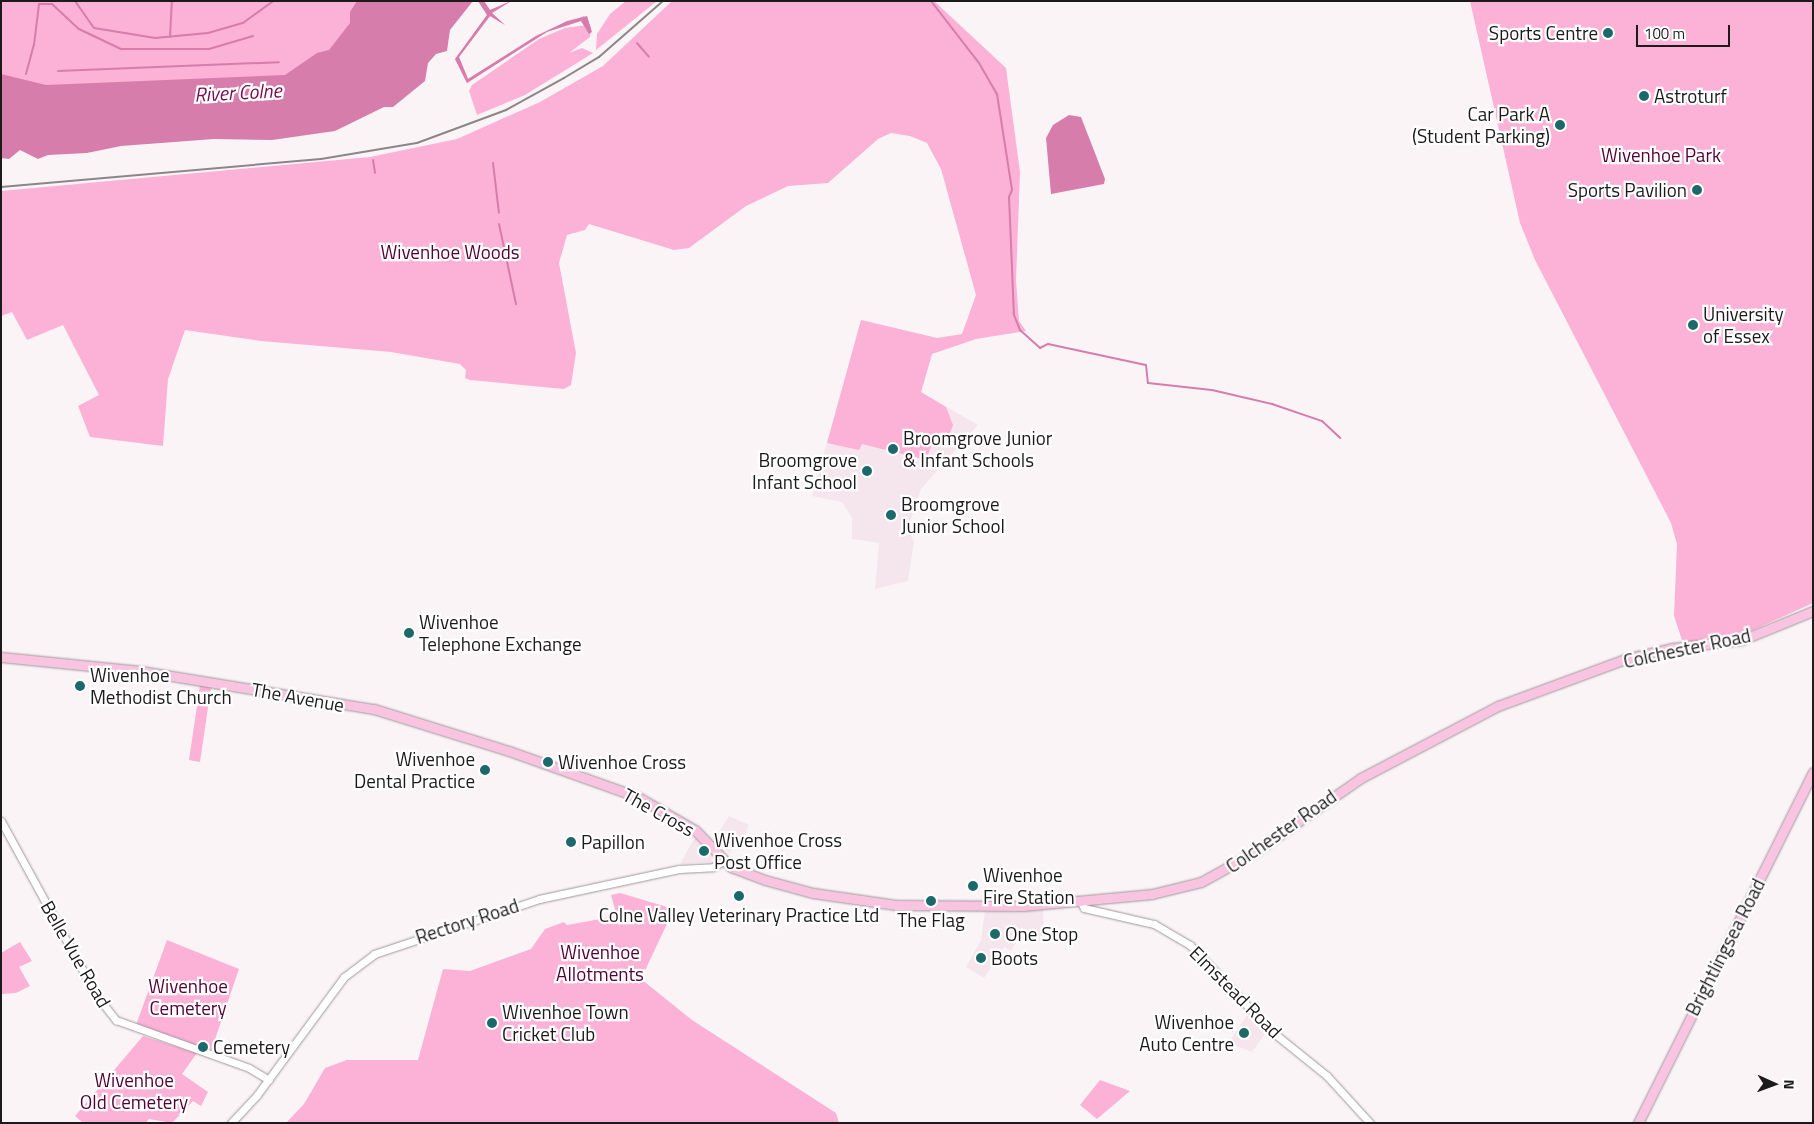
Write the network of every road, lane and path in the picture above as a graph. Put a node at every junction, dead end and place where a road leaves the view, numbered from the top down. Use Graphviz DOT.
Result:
graph roads {
  1 [pos="1813,611"];
  2 [pos="1,657"];
  3 [pos="1813,772"];
  4 [pos="585,777"];
  5 [pos="1,821"];
  6 [pos="723,861"];
  7 [pos="1080,901"];
  8 [pos="269,1080"];
  9 [pos="231,1123"];
  10 [pos="1370,1123"];
  11 [pos="1638,1123"];
  1 -- 7 [label="main road, Colchester Road"];
  2 -- 4 [label="main road, The Avenue"];
  3 -- 11 [label="main road, Brightlingsea Road"];
  4 -- 6 [label="main road, The Cross"];
  5 -- 8 [label="street, Belle Vue Road"];
  6 -- 7 [label="main road, Colchester Road"];
  6 -- 8 [label="street, Rectory Road"];
  7 -- 10 [label="street, Elmstead Road"];
  8 -- 9 [label="street, Rectory Road"];
}
